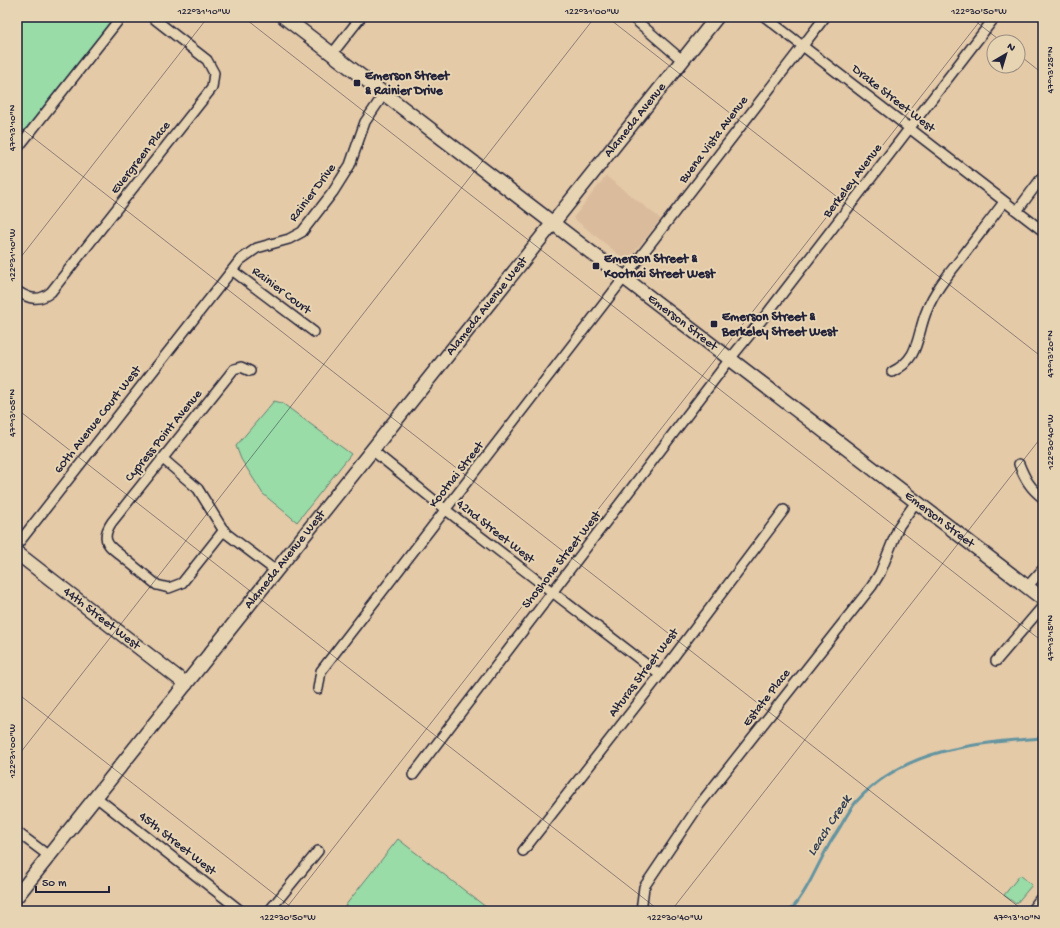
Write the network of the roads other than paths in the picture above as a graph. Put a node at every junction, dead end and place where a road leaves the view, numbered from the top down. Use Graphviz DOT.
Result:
graph roads {
  1 [pos="121,17"];
  2 [pos="152,17"];
  3 [pos="284,17"];
  4 [pos="361,17"];
  5 [pos="632,17"];
  6 [pos="718,17"];
  7 [pos="765,17"];
  8 [pos="824,17"];
  9 [pos="995,17"];
  10 [pos="803,45"];
  11 [pos="332,54"];
  12 [pos="682,60"];
  13 [pos="384,94"];
  14 [pos="909,128"];
  15 [pos="17,149"];
  16 [pos="1043,176"];
  17 [pos="1004,202"];
  18 [pos="1017,211"];
  19 [pos="553,223"];
  20 [pos="1043,231"];
  21 [pos="233,271"];
  22 [pos="624,278"];
  23 [pos="17,290"];
  24 [pos="200,312"];
  25 [pos="314,332"];
  26 [pos="730,359"];
  27 [pos="250,371"];
  28 [pos="892,372"];
  29 [pos="372,450"];
  30 [pos="162,458"];
  31 [pos="1019,464"];
  32 [pos="1043,498"];
  33 [pos="916,502"];
  34 [pos="446,510"];
  35 [pos="784,510"];
  36 [pos="224,530"];
  37 [pos="17,545"];
  38 [pos="17,553"];
  39 [pos="1043,569"];
  40 [pos="276,572"];
  41 [pos="1027,587"];
  42 [pos="553,593"];
  43 [pos="1043,599"];
  44 [pos="1043,606"];
  45 [pos="996,661"];
  46 [pos="660,675"];
  47 [pos="186,684"];
  48 [pos="318,689"];
  49 [pos="413,775"];
  50 [pos="96,797"];
  51 [pos="17,832"];
  52 [pos="318,851"];
  53 [pos="523,851"];
  54 [pos="49,856"];
  55 [pos="1043,895"];
  56 [pos="17,896"];
  57 [pos="241,911"];
  58 [pos="269,911"];
  59 [pos="641,911"];
  60 [pos="1031,911"];
  1 -- 15 [label="street"];
  2 -- 23 [label="street, Evergreen Place"];
  3 -- 11 [label="street, Emerson Street"];
  4 -- 11 [label="street"];
  5 -- 12 [label="street"];
  6 -- 12 [label="street, Alameda Avenue"];
  7 -- 10 [label="street, Drake Street West"];
  8 -- 10 [label="street, Buena Vista Avenue"];
  9 -- 14 [label="street, Berkeley Avenue"];
  10 -- 14 [label="street, Drake Street West"];
  10 -- 22 [label="street, Buena Vista Avenue"];
  11 -- 13 [label="street, Emerson Street"];
  12 -- 19 [label="street, Alameda Avenue"];
  13 -- 19 [label="street, Emerson Street"];
  13 -- 21 [label="street, Rainier Drive"];
  14 -- 17 [label="street, Drake Street West"];
  14 -- 26 [label="street, Berkeley Avenue"];
  16 -- 18 [label="street"];
  17 -- 18 [label="street, Drake Street West"];
  17 -- 28 [label="street"];
  18 -- 20 [label="street"];
  19 -- 22 [label="street, Emerson Street"];
  19 -- 29 [label="street, Alameda Avenue West"];
  21 -- 24 [label="street, Rainier Drive"];
  21 -- 25 [label="street, Rainier Court"];
  22 -- 26 [label="street, Emerson Street"];
  22 -- 34 [label="street, Kootnai Street"];
  24 -- 37 [label="street, 60th Avenue Court West"];
  26 -- 33 [label="street, Emerson Street"];
  26 -- 42 [label="street, Shoshone Street West"];
  27 -- 30 [label="street, Cypress Point Avenue"];
  29 -- 34 [label="street, 42nd Street West"];
  29 -- 40 [label="street, Alameda Avenue West"];
  30 -- 36 [label="street"];
  30 -- 36 [label="street, Cypress Point Avenue"];
  31 -- 32 [label="street"];
  33 -- 41 [label="street, Emerson Street"];
  33 -- 59 [label="street, Estate Place"];
  34 -- 42 [label="street, 42nd Street West"];
  34 -- 48 [label="street, Kootnai Street"];
  35 -- 46 [label="street, Alturas Street West"];
  36 -- 40 [label="street"];
  38 -- 47 [label="street, 44th Street West"];
  39 -- 41 [label="street"];
  40 -- 47 [label="street, Alameda Avenue West"];
  41 -- 43 [label="street, Emerson Street"];
  42 -- 46 [label="street, 42nd Street West"];
  42 -- 49 [label="street, Shoshone Street West"];
  44 -- 45 [label="street"];
  46 -- 53 [label="street, Alturas Street West"];
  47 -- 50 [label="street, Alameda Avenue West"];
  50 -- 54 [label="street, Alameda Avenue West"];
  50 -- 57 [label="street, 45th Street West"];
  51 -- 54 [label="street"];
  52 -- 58 [label="street"];
  54 -- 56 [label="street, Alameda Avenue West"];
  55 -- 60 [label="street"];
}
